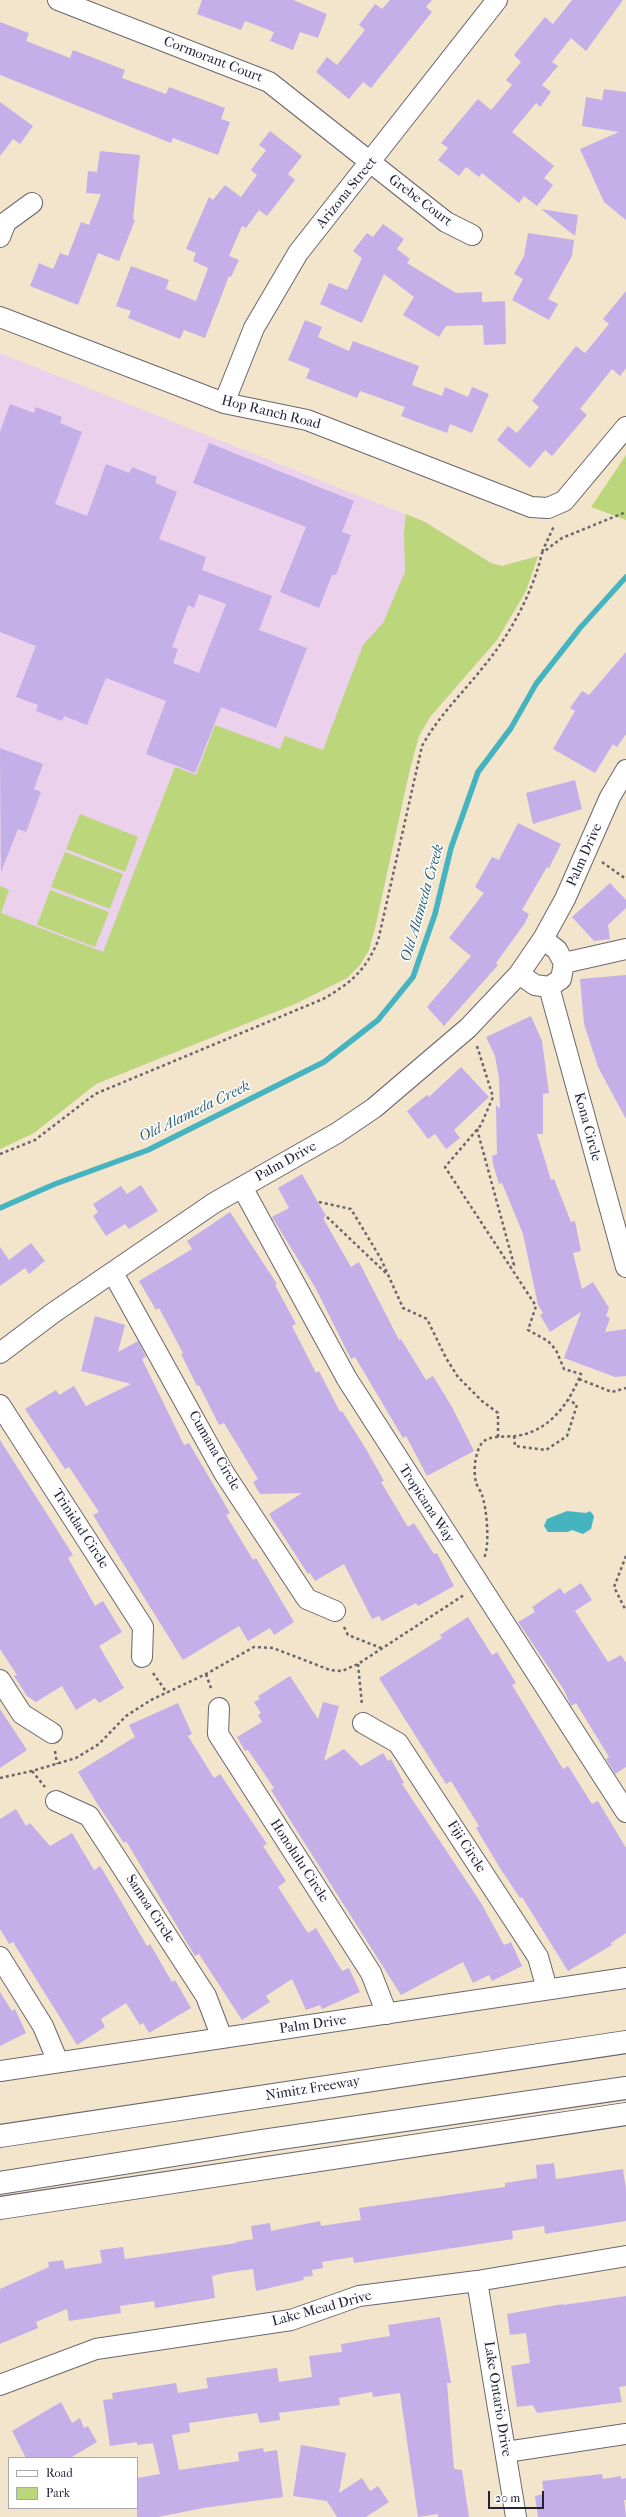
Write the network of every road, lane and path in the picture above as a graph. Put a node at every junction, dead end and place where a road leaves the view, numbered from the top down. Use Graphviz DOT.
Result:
graph roads {
  1 [pos="58,0"];
  2 [pos="497,0"];
  3 [pos="371,163"];
  4 [pos="32,202"];
  5 [pos="472,235"];
  6 [pos="0,237"];
  7 [pos="0,317"];
  8 [pos="224,403"];
  9 [pos="626,426"];
  10 [pos="626,512"];
  11 [pos="626,770"];
  12 [pos="585,853"];
  13 [pos="626,879"];
  14 [pos="543,939"];
  15 [pos="626,948"];
  16 [pos="564,963"];
  17 [pos="519,974"];
  18 [pos="549,988"];
  19 [pos="465,1031"];
  20 [pos="477,1129"];
  21 [pos="0,1154"];
  22 [pos="242,1187"];
  23 [pos="319,1202"];
  24 [pos="326,1217"];
  25 [pos="510,1267"];
  26 [pos="626,1267"];
  27 [pos="113,1273"];
  28 [pos="389,1276"];
  29 [pos="0,1353"];
  30 [pos="579,1379"];
  31 [pos="626,1388"];
  32 [pos="569,1400"];
  33 [pos="0,1405"];
  34 [pos="514,1436"];
  35 [pos="498,1438"];
  36 [pos="626,1556"];
  37 [pos="474,1578"];
  38 [pos="335,1611"];
  39 [pos="626,1611"];
  40 [pos="382,1648"];
  41 [pos="142,1657"];
  42 [pos="358,1664"];
  43 [pos="0,1680"];
  44 [pos="167,1692"];
  45 [pos="219,1708"];
  46 [pos="363,1723"];
  47 [pos="52,1733"];
  48 [pos="0,1778"];
  49 [pos="56,1801"];
  50 [pos="626,1812"];
  51 [pos="0,1957"];
  52 [pos="626,1978"];
  53 [pos="547,1989"];
  54 [pos="387,2014"];
  55 [pos="222,2038"];
  56 [pos="626,2042"];
  57 [pos="58,2062"];
  58 [pos="0,2071"];
  59 [pos="626,2088"];
  60 [pos="626,2114"];
  61 [pos="0,2136"];
  62 [pos="0,2183"];
  63 [pos="0,2208"];
  64 [pos="626,2256"];
  65 [pos="477,2281"];
  66 [pos="0,2385"];
  67 [pos="626,2434"];
  68 [pos="506,2452"];
  69 [pos="516,2517"];
  1 -- 3 [label="street, Cormorant Court"];
  2 -- 3 [label="street, Arizona Street"];
  3 -- 5 [label="street, Grebe Court"];
  3 -- 8 [label="street, Arizona Street"];
  4 -- 6 [label="street"];
  7 -- 8 [label="street, Hop Ranch Road"];
  8 -- 9 [label="street, Hop Ranch Road"];
  10 -- 21 [label="path"];
  11 -- 12 [label="street, Palm Drive"];
  12 -- 13 [label="path"];
  12 -- 14 [label="street, Palm Drive"];
  14 -- 16 [label="street"];
  14 -- 17 [label="street, Palm Drive"];
  15 -- 16 [label="street"];
  16 -- 18 [label="street"];
  17 -- 18 [label="street"];
  17 -- 19 [label="street, Palm Drive"];
  18 -- 26 [label="street, Kona Circle"];
  19 -- 20 [label="path"];
  19 -- 22 [label="street, Palm Drive"];
  20 -- 25 [label="path"];
  20 -- 25 [label="path"];
  22 -- 27 [label="street, Palm Drive"];
  22 -- 37 [label="street, Tropicana Way"];
  23 -- 28 [label="path"];
  24 -- 28 [label="path"];
  25 -- 30 [label="path"];
  27 -- 29 [label="street, Palm Drive"];
  27 -- 38 [label="street, Cumana Circle"];
  28 -- 35 [label="path"];
  30 -- 31 [label="path"];
  30 -- 32 [label="path"];
  32 -- 34 [label="path"];
  32 -- 34 [label="path"];
  33 -- 41 [label="street, Trinidad Circle"];
  34 -- 35 [label="path"];
  35 -- 37 [label="path"];
  36 -- 39 [label="path"];
  37 -- 40 [label="path"];
  37 -- 50 [label="street, Tropicana Way"];
  38 -- 40 [label="path"];
  40 -- 42 [label="path"];
  41 -- 44 [label="path"];
  42 -- 44 [label="path"];
  42 -- 46 [label="path"];
  43 -- 47 [label="street"];
  44 -- 48 [label="path"];
  45 -- 54 [label="street, Honolulu Circle"];
  46 -- 53 [label="street, Fiji Circle"];
  49 -- 55 [label="street, Samoa Circle"];
  51 -- 57 [label="street"];
  52 -- 53 [label="street, Palm Drive"];
  53 -- 54 [label="street, Palm Drive"];
  54 -- 55 [label="street, Palm Drive"];
  55 -- 57 [label="street, Palm Drive"];
  56 -- 61 [label="highway, Nimitz Freeway"];
  57 -- 58 [label="street, Palm Drive"];
  59 -- 62 [label="highway"];
  60 -- 63 [label="highway"];
  64 -- 65 [label="street, Lake Mead Drive"];
  65 -- 66 [label="street, Lake Mead Drive"];
  65 -- 68 [label="street, Lake Ontario Drive"];
  67 -- 68 [label="street"];
  68 -- 69 [label="street, Lake Ontario Drive"];
}
